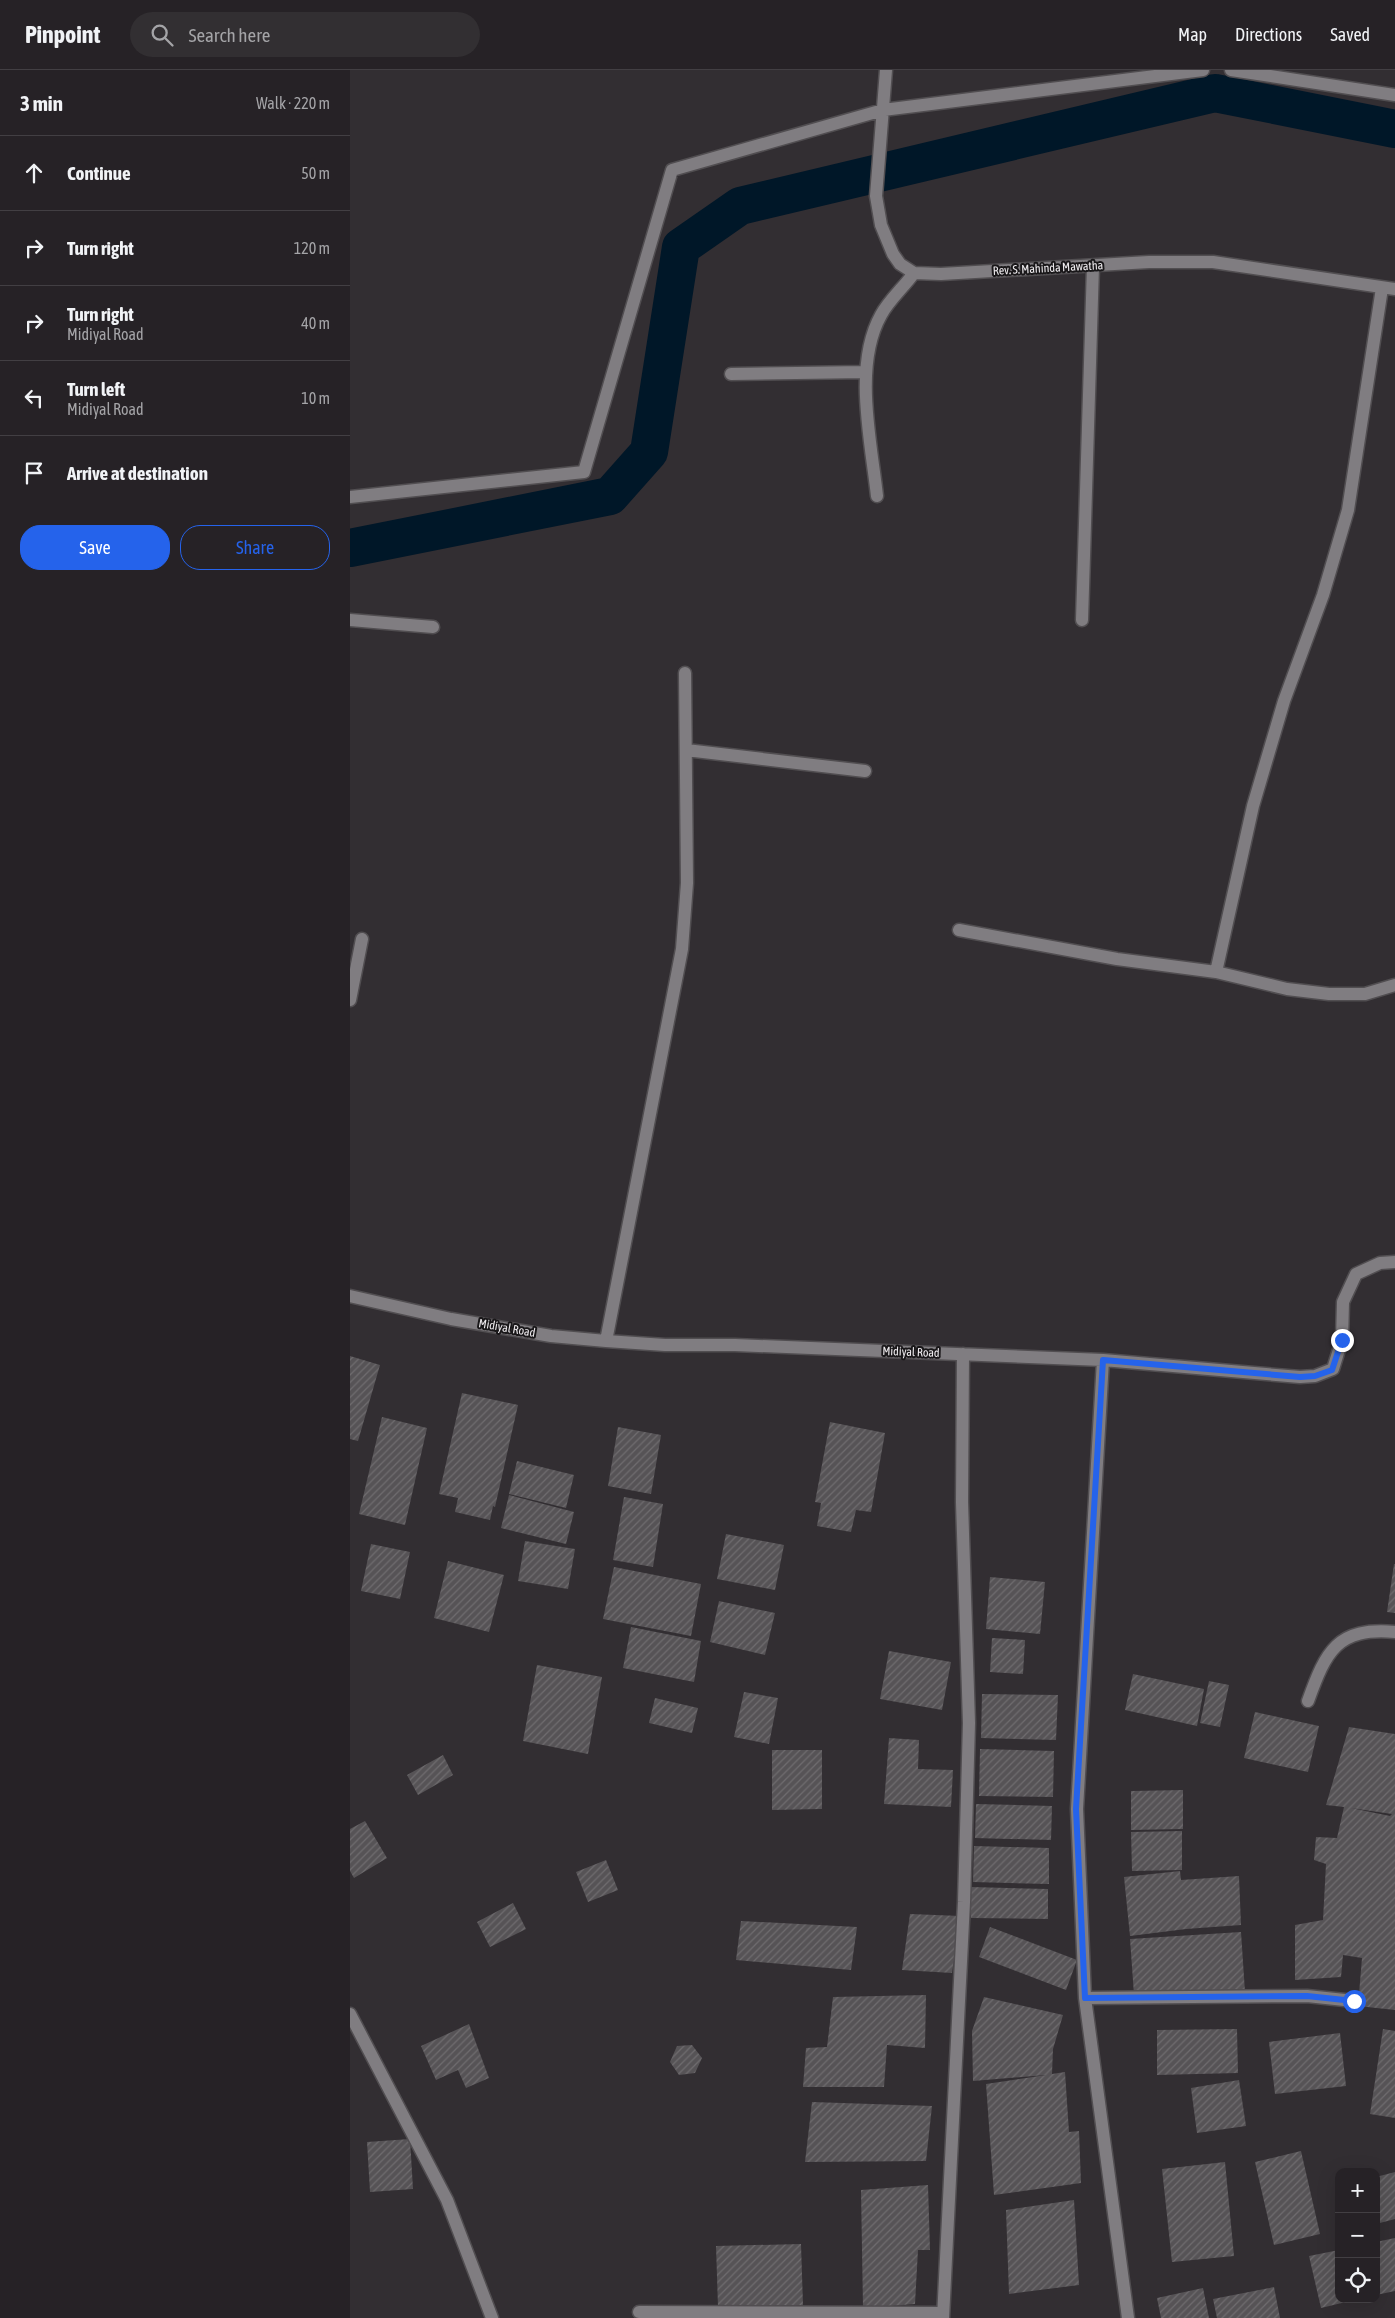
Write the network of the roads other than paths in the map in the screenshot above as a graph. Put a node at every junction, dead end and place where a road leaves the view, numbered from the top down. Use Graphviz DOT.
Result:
graph roads {
  1 [pos="886,70"];
  2 [pos="1203,70"];
  3 [pos="1231,70"];
  4 [pos="1395,95"];
  5 [pos="883,110"];
  6 [pos="1093,266"];
  7 [pos="914,273"];
  8 [pos="1389,289"];
  9 [pos="864,372"];
  10 [pos="731,374"];
  11 [pos="877,496"];
  12 [pos="350,497"];
  13 [pos="350,620"];
  14 [pos="1082,620"];
  15 [pos="433,627"];
  16 [pos="685,673"];
  17 [pos="686,750"];
  18 [pos="866,771"];
  19 [pos="959,930"];
  20 [pos="362,939"];
  21 [pos="1216,972"];
  22 [pos="1395,985"];
  23 [pos="350,1000"];
  24 [pos="1395,1262"];
  25 [pos="350,1296"];
  26 [pos="606,1341"];
  27 [pos="963,1354"];
  28 [pos="1103,1360"];
  29 [pos="1395,1632"];
  30 [pos="1308,1701"];
  31 [pos="1085,1998"];
  32 [pos="1354,2001"];
  33 [pos="350,2014"];
  34 [pos="639,2312"];
  35 [pos="943,2315"];
  36 [pos="492,2318"];
  37 [pos="1128,2318"];
  1 -- 5 [label="street"];
  2 -- 5 [label="street"];
  3 -- 4 [label="street"];
  5 -- 7 [label="street"];
  5 -- 12 [label="street"];
  6 -- 7 [label="street, Rev. S. Mahinda Mawatha"];
  6 -- 8 [label="street, Rev. S. Mahinda Mawatha"];
  6 -- 14 [label="street"];
  7 -- 9 [label="street"];
  8 -- 21 [label="street"];
  9 -- 10 [label="street"];
  9 -- 11 [label="street"];
  13 -- 15 [label="street"];
  16 -- 17 [label="street"];
  17 -- 18 [label="street"];
  17 -- 26 [label="street"];
  19 -- 21 [label="street"];
  20 -- 23 [label="street"];
  21 -- 22 [label="street"];
  24 -- 28 [label="street, Midiyal Road"];
  25 -- 26 [label="street, Midiyal Road"];
  26 -- 27 [label="street, Midiyal Road"];
  27 -- 28 [label="street, Midiyal Road"];
  27 -- 35 [label="street"];
  28 -- 31 [label="street"];
  29 -- 30 [label="street"];
  31 -- 32 [label="street"];
  31 -- 37 [label="street"];
  33 -- 36 [label="street"];
  34 -- 35 [label="street"];
}
